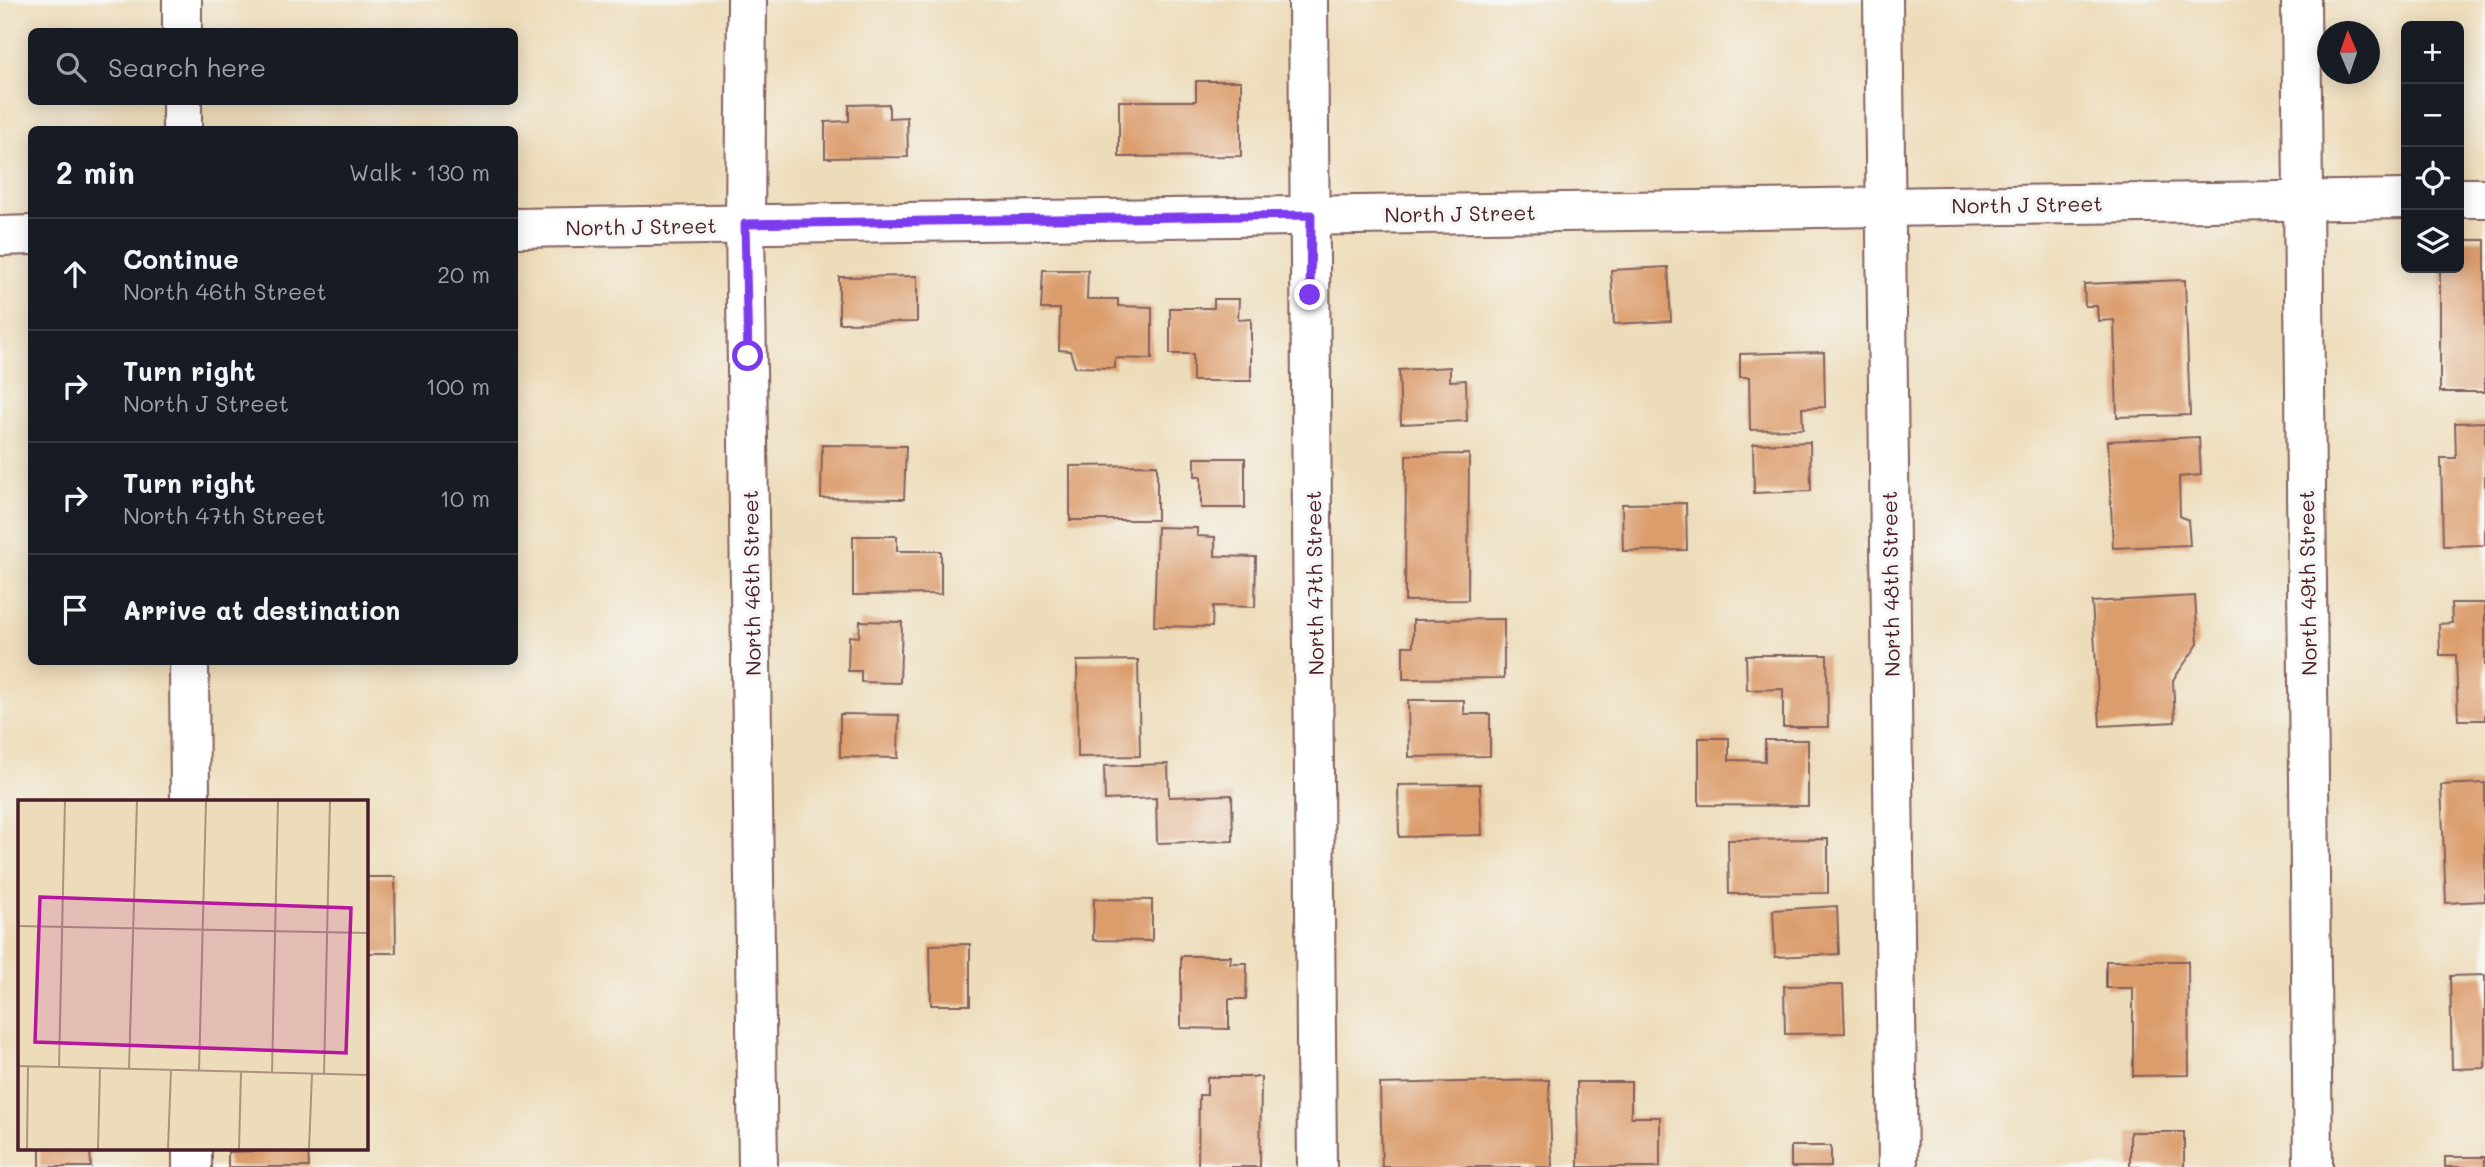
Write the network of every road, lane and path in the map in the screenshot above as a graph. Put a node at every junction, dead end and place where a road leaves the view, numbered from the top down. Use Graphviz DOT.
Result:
graph roads {
  1 [pos="182,0"];
  2 [pos="747,0"];
  3 [pos="1308,0"];
  4 [pos="1883,0"];
  5 [pos="2301,0"];
  6 [pos="182,28"];
  7 [pos="182,105"];
  8 [pos="182,126"];
  9 [pos="2464,198"];
  10 [pos="2485,198"];
  11 [pos="2401,199"];
  12 [pos="2303,200"];
  13 [pos="1885,206"];
  14 [pos="1311,215"];
  15 [pos="745,224"];
  16 [pos="518,228"];
  17 [pos="28,235"];
  18 [pos="0,236"];
  19 [pos="189,665"];
  20 [pos="190,800"];
  21 [pos="758,1167"];
  22 [pos="1317,1167"];
  23 [pos="1898,1167"];
  24 [pos="2313,1167"];
  1 -- 6 [label="street"];
  2 -- 15 [label="street, North 46th Street"];
  3 -- 14 [label="street, North 47th Street"];
  4 -- 13 [label="street, North 48th Street"];
  5 -- 12 [label="street, North 49th Street"];
  7 -- 8 [label="street"];
  9 -- 10 [label="street"];
  11 -- 12 [label="street, North J Street"];
  12 -- 13 [label="street, North J Street"];
  12 -- 24 [label="street, North 49th Street"];
  13 -- 14 [label="street, North J Street"];
  13 -- 23 [label="street, North 48th Street"];
  14 -- 15 [label="street, North J Street"];
  14 -- 22 [label="street, North 47th Street"];
  15 -- 16 [label="street, North J Street"];
  15 -- 21 [label="street, North 46th Street"];
  17 -- 18 [label="street"];
  19 -- 20 [label="street"];
}
